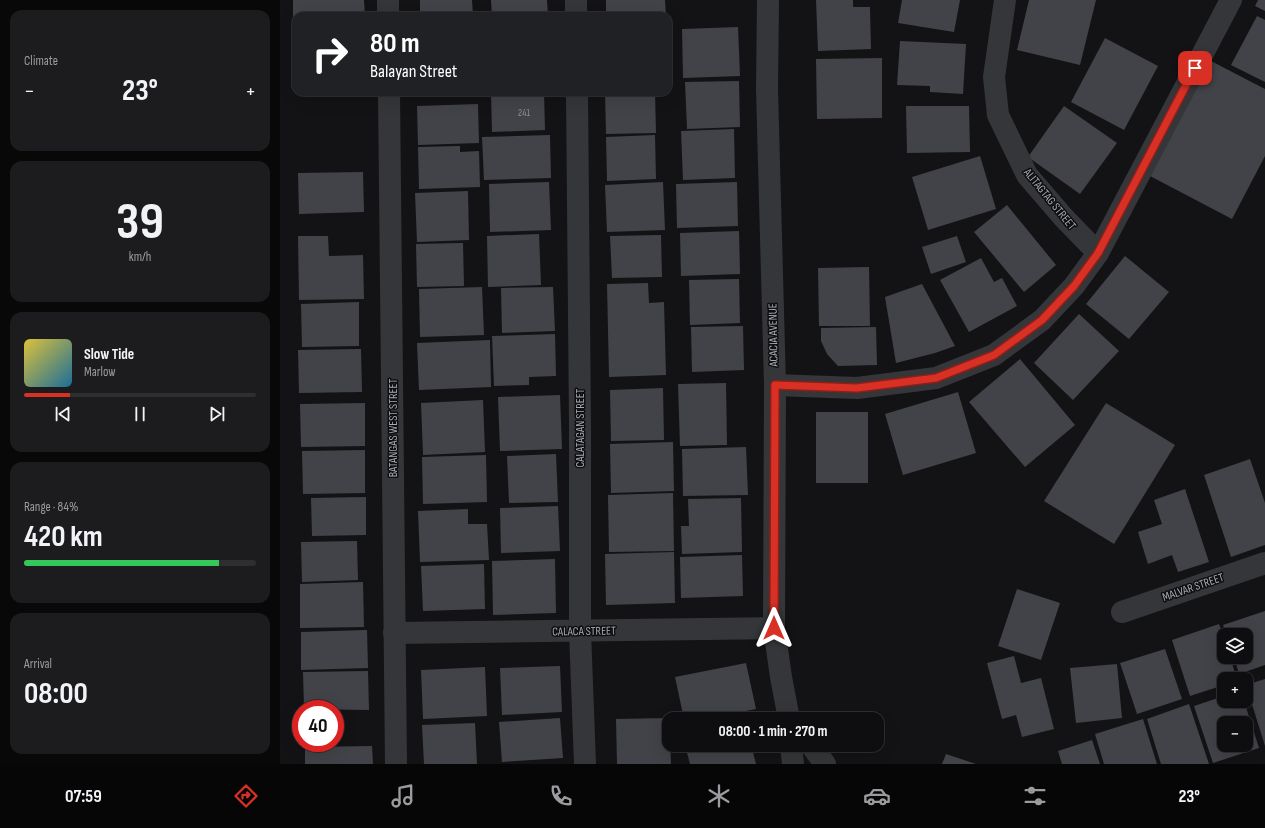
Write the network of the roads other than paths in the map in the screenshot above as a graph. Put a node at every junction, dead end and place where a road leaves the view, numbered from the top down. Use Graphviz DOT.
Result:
graph roads {
  1 [pos="388,0"];
  2 [pos="576,0"];
  3 [pos="768,0"];
  4 [pos="1005,0"];
  5 [pos="1231,0"];
  6 [pos="388,12"];
  7 [pos="576,12"];
  8 [pos="389,96"];
  9 [pos="577,96"];
  10 [pos="1098,253"];
  11 [pos="775,385"];
  12 [pos="1265,563"];
  13 [pos="1122,612"];
  14 [pos="774,628"];
  15 [pos="580,632"];
  16 [pos="394,633"];
  17 [pos="788,712"];
  18 [pos="792,752"];
  19 [pos="816,752"];
  20 [pos="396,764"];
  21 [pos="584,764"];
  22 [pos="793,764"];
  23 [pos="826,764"];
  1 -- 6 [label="street"];
  2 -- 7 [label="street"];
  3 -- 11 [label="street, ACACIA AVENUE"];
  4 -- 10 [label="street, ALITAGTAG STREET"];
  5 -- 10 [label="street"];
  8 -- 16 [label="street, BATANGAS WEST STREET"];
  9 -- 15 [label="street, CALATAGAN STREET"];
  10 -- 11 [label="street"];
  11 -- 14 [label="street, ACACIA AVENUE"];
  12 -- 13 [label="street, MALVAR STREET"];
  14 -- 15 [label="street, CALACA STREET"];
  14 -- 17 [label="street, ACACIA AVENUE"];
  15 -- 16 [label="street, CALACA STREET"];
  15 -- 21 [label="street, CALATAGAN STREET"];
  16 -- 20 [label="street, BATANGAS WEST STREET"];
  18 -- 22 [label="street"];
  19 -- 23 [label="street"];
}
